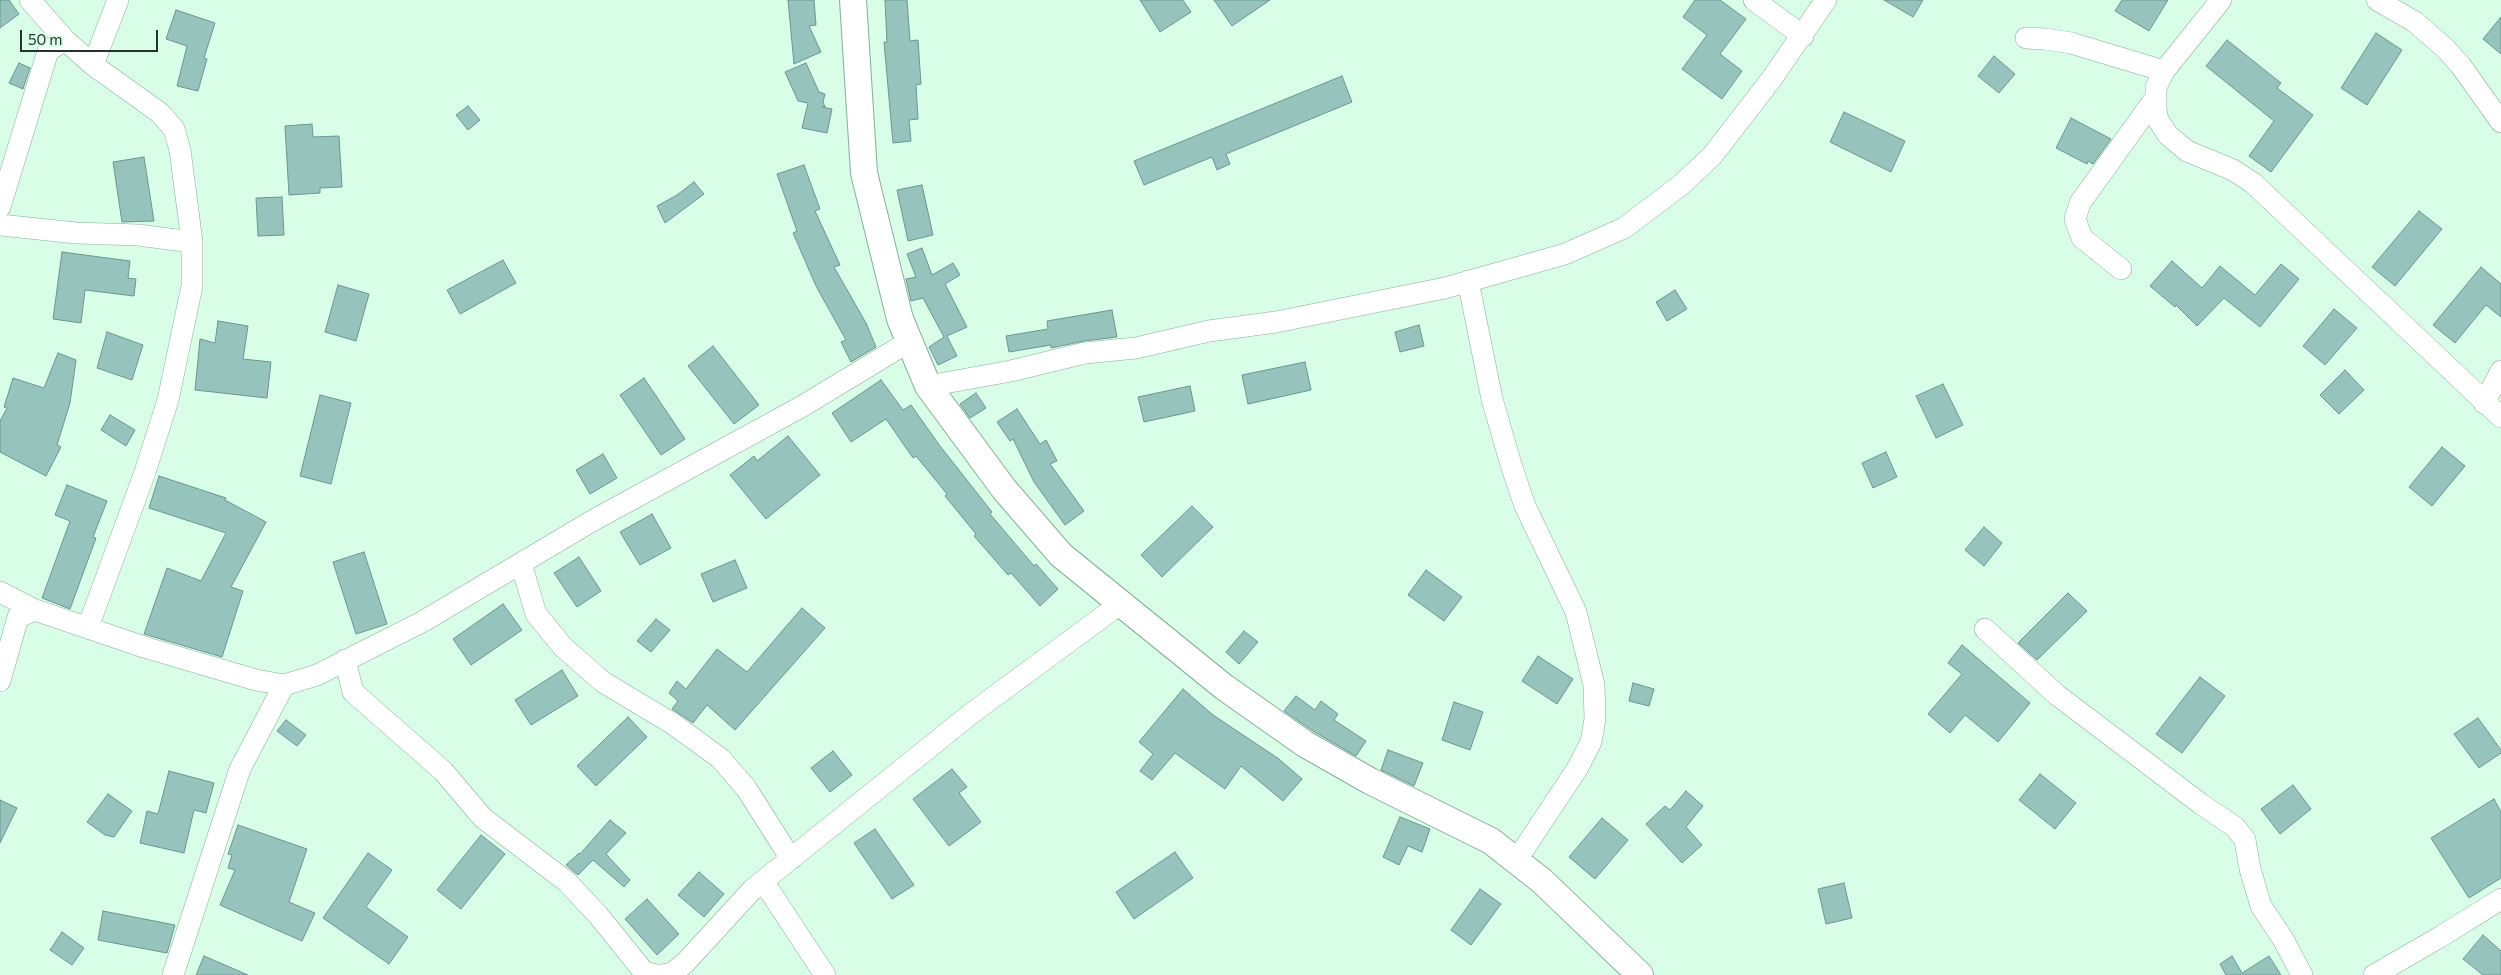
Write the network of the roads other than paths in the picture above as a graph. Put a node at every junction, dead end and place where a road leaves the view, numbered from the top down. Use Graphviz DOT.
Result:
graph roads {
  1 [pos="30,0"];
  2 [pos="118,0"];
  3 [pos="853,0"];
  4 [pos="1754,0"];
  5 [pos="1826,0"];
  6 [pos="2221,0"];
  7 [pos="2377,0"];
  8 [pos="1803,36"];
  9 [pos="2026,38"];
  10 [pos="65,40"];
  11 [pos="93,65"];
  12 [pos="2164,71"];
  13 [pos="2154,100"];
  14 [pos="2501,122"];
  15 [pos="0,207"];
  16 [pos="0,225"];
  17 [pos="192,242"];
  18 [pos="2121,269"];
  19 [pos="1468,281"];
  20 [pos="910,342"];
  21 [pos="2501,371"];
  22 [pos="928,386"];
  23 [pos="2484,403"];
  24 [pos="2501,418"];
  25 [pos="521,563"];
  26 [pos="0,592"];
  27 [pos="1120,604"];
  28 [pos="35,610"];
  29 [pos="88,627"];
  30 [pos="1985,629"];
  31 [pos="346,660"];
  32 [pos="0,680"];
  33 [pos="284,685"];
  34 [pos="791,859"];
  35 [pos="1516,861"];
  36 [pos="763,881"];
  37 [pos="2501,899"];
  38 [pos="2399,970"];
  39 [pos="651,974"];
  40 [pos="172,975"];
  41 [pos="825,975"];
  42 [pos="1640,975"];
  43 [pos="2302,975"];
  44 [pos="2374,975"];
  1 -- 10 [label="street"];
  2 -- 11 [label="street"];
  3 -- 20 [label="street"];
  4 -- 8 [label="street"];
  5 -- 8 [label="street"];
  6 -- 12 [label="street"];
  7 -- 14 [label="street"];
  8 -- 19 [label="street"];
  9 -- 12 [label="street"];
  10 -- 11 [label="street"];
  10 -- 15 [label="street"];
  11 -- 17 [label="street"];
  12 -- 13 [label="street"];
  13 -- 18 [label="street"];
  13 -- 23 [label="street"];
  16 -- 17 [label="street"];
  17 -- 29 [label="street"];
  19 -- 22 [label="street"];
  19 -- 35 [label="street"];
  20 -- 22 [label="street"];
  20 -- 25 [label="street"];
  21 -- 23 [label="street"];
  22 -- 27 [label="street"];
  23 -- 24 [label="street"];
  25 -- 31 [label="street"];
  25 -- 34 [label="street"];
  26 -- 28 [label="street"];
  27 -- 34 [label="street"];
  27 -- 35 [label="street"];
  28 -- 29 [label="street"];
  28 -- 32 [label="street"];
  29 -- 33 [label="street"];
  30 -- 43 [label="street"];
  31 -- 33 [label="street"];
  31 -- 39 [label="street"];
  33 -- 40 [label="street"];
  34 -- 36 [label="street"];
  35 -- 42 [label="street"];
  36 -- 39 [label="street"];
  36 -- 41 [label="street"];
  37 -- 38 [label="street"];
  38 -- 44 [label="street"];
}
